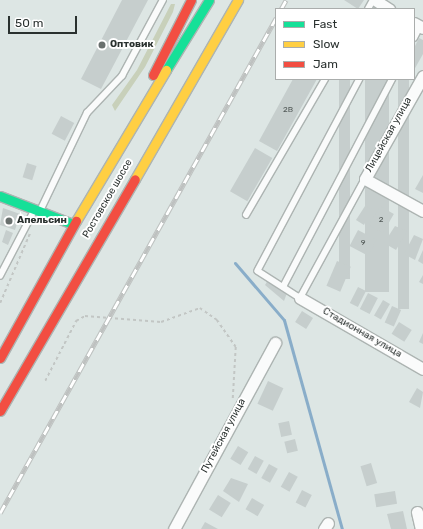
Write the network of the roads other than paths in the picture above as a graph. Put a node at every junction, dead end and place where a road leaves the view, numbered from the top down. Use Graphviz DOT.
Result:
graph roads {
  1 [pos="163,0"];
  2 [pos="184,0"];
  3 [pos="191,0"];
  4 [pos="209,0"];
  5 [pos="238,0"];
  6 [pos="374,0"];
  7 [pos="386,8"];
  8 [pos="419,25"];
  9 [pos="415,35"];
  10 [pos="170,42"];
  11 [pos="423,76"];
  12 [pos="325,80"];
  13 [pos="359,80"];
  14 [pos="391,80"];
  15 [pos="107,165"];
  16 [pos="365,179"];
  17 [pos="0,196"];
  18 [pos="38,210"];
  19 [pos="423,211"];
  20 [pos="246,215"];
  21 [pos="73,224"];
  22 [pos="0,276"];
  23 [pos="283,287"];
  24 [pos="300,298"];
  25 [pos="274,343"];
  26 [pos="0,358"];
  27 [pos="423,369"];
  28 [pos="0,411"];
  29 [pos="416,512"];
  30 [pos="174,529"];
  31 [pos="421,529"];
  1 -- 18 [label="lane"];
  2 -- 10 [label="main road"];
  3 -- 10 [label="main road, Ростовское шоссе"];
  4 -- 15 [label="main road, Ростовское шоссе"];
  5 -- 28 [label="main road, Ростовское шоссе"];
  6 -- 7 [label="street"];
  8 -- 9 [label="lane"];
  10 -- 15 [label="main road, Ростовское шоссе"];
  11 -- 16 [label="street, Лицейская улица"];
  12 -- 20 [label="lane"];
  13 -- 23 [label="lane"];
  14 -- 23 [label="lane"];
  15 -- 21 [label="main road, Ростовское шоссе"];
  16 -- 19 [label="street, Лицейская улица"];
  16 -- 24 [label="lane"];
  17 -- 18 [label="main road"];
  18 -- 21 [label="main road"];
  18 -- 22 [label="lane"];
  21 -- 26 [label="main road, Ростовское шоссе"];
  23 -- 24 [label="lane"];
  24 -- 27 [label="street, Стадионная улица"];
  25 -- 30 [label="street, Путейская улица"];
  29 -- 31 [label="street"];
}
